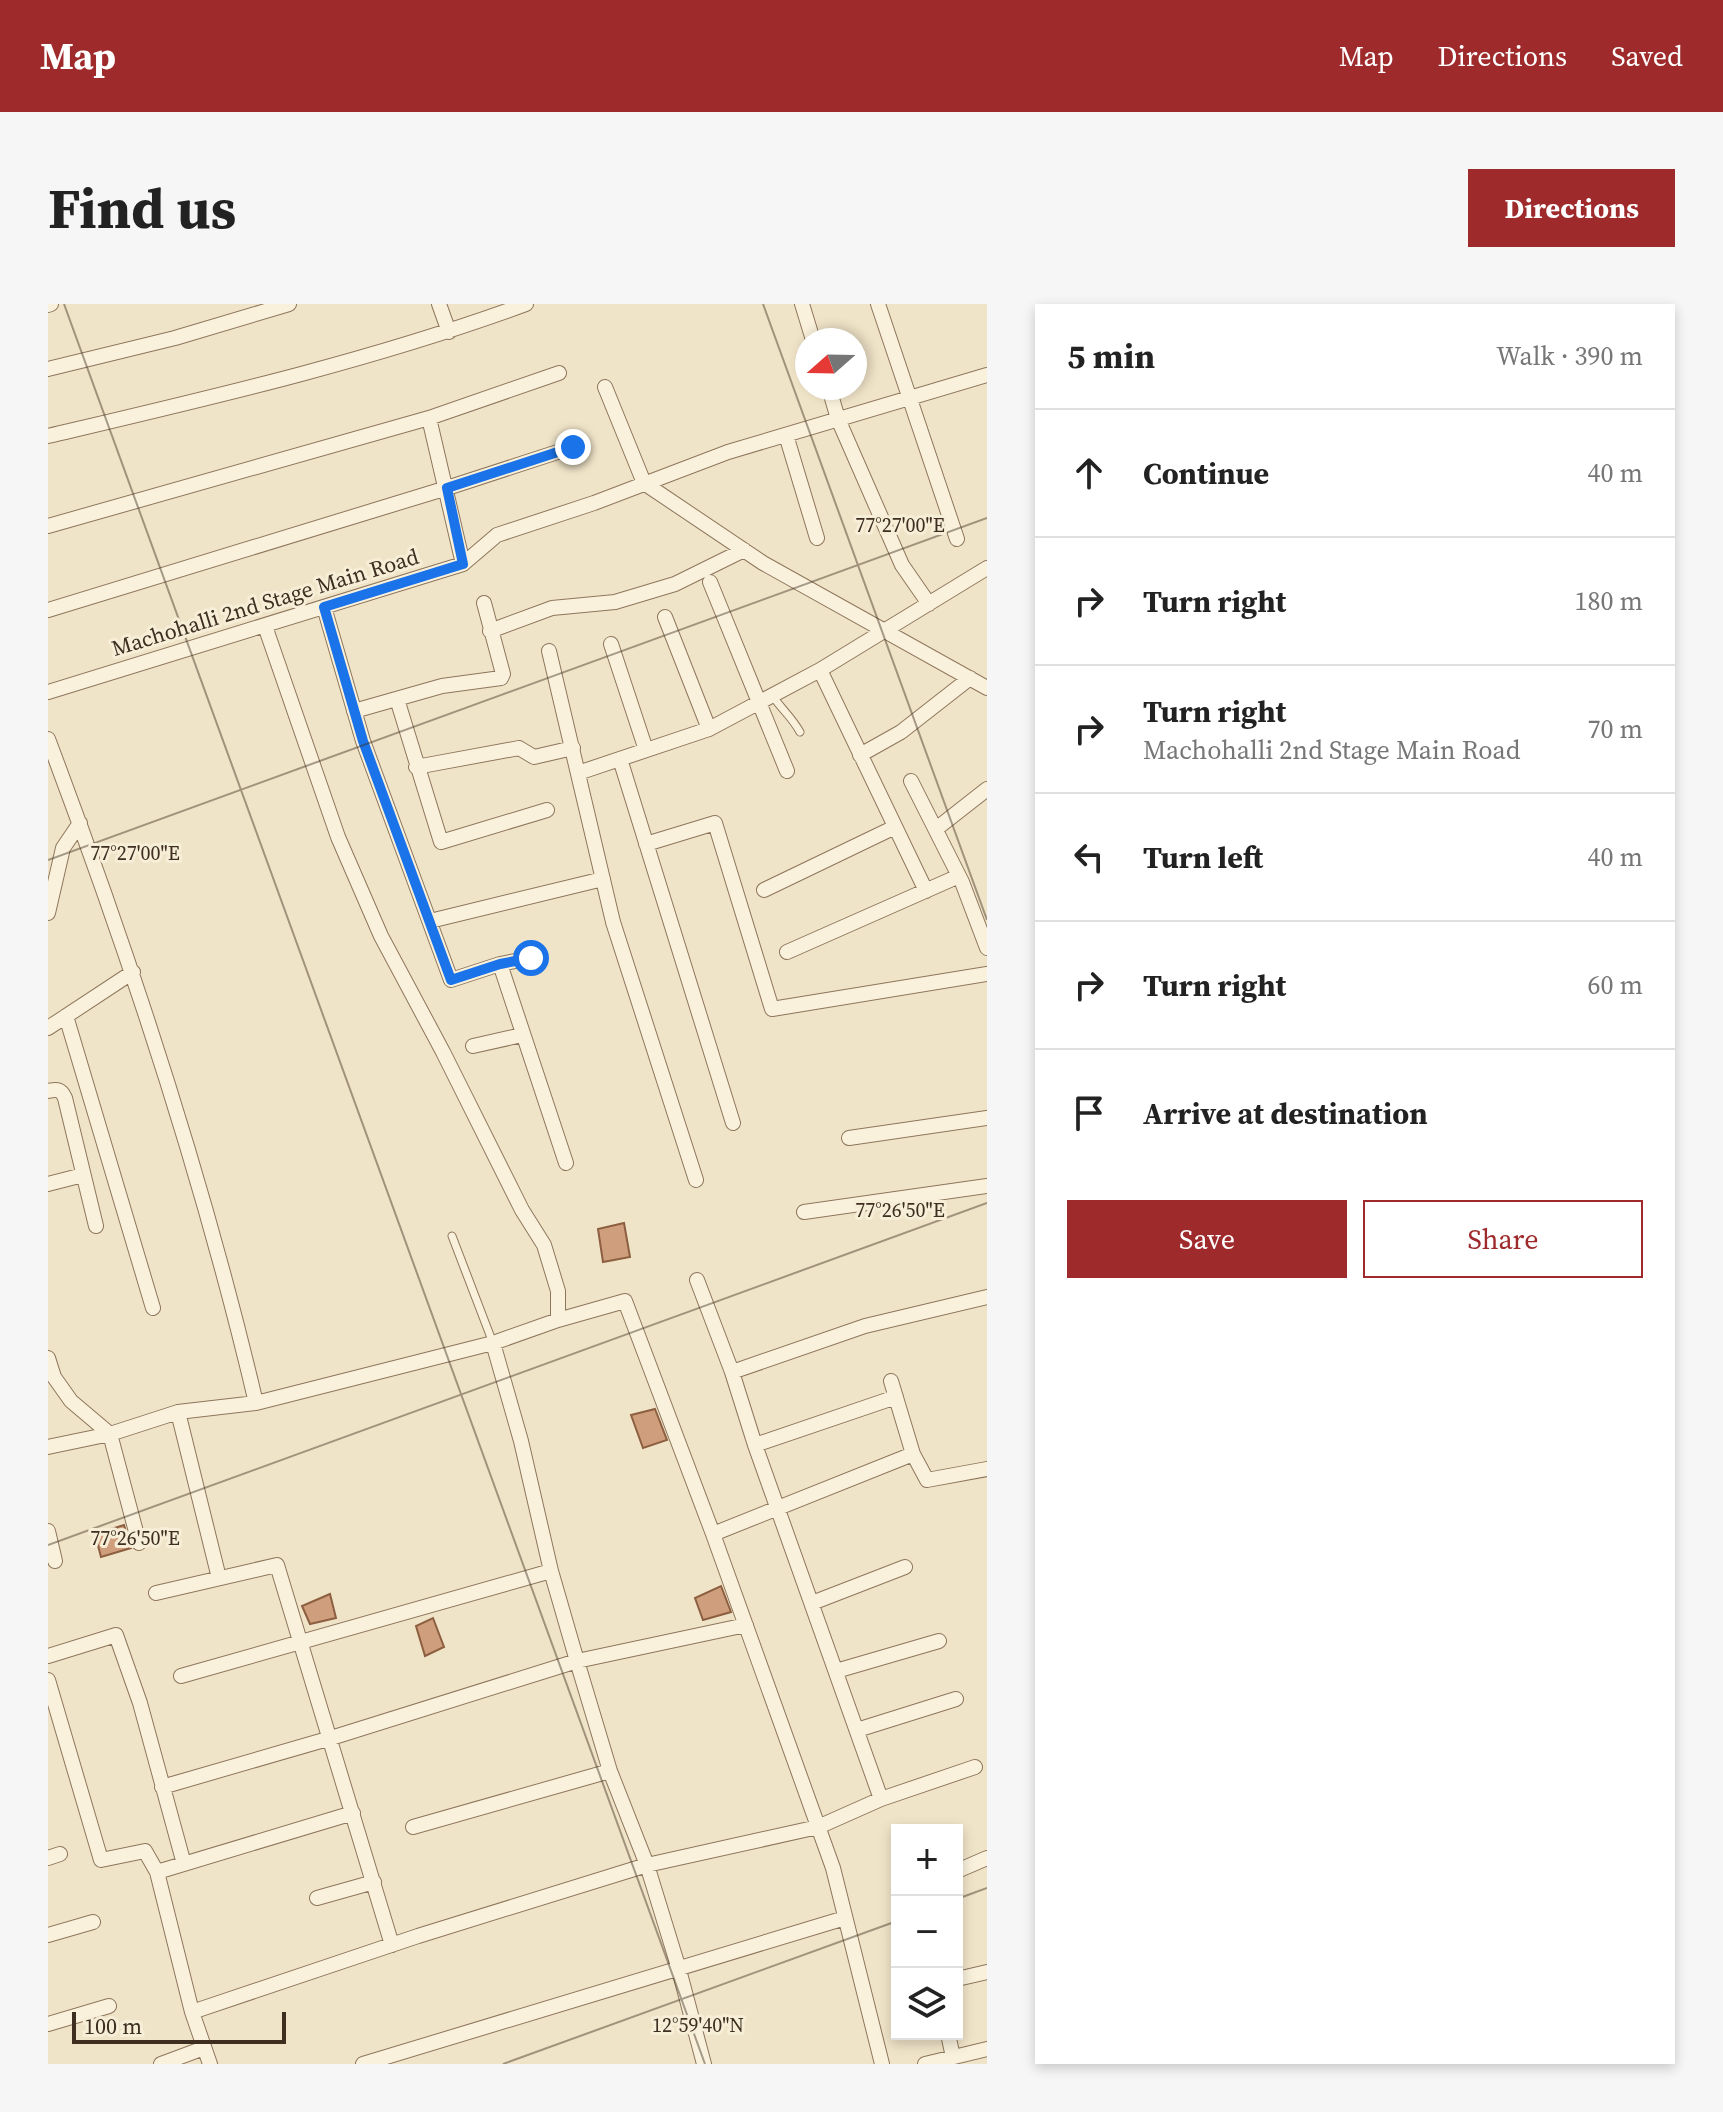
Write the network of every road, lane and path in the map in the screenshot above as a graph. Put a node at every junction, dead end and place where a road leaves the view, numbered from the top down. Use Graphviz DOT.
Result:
graph roads {
  1 [pos="289,304"];
  2 [pos="439,304"];
  3 [pos="526,304"];
  4 [pos="802,304"];
  5 [pos="878,304"];
  6 [pos="809,328"];
  7 [pos="449,332"];
  8 [pos="48,369"];
  9 [pos="559,373"];
  10 [pos="987,375"];
  11 [pos="605,387"];
  12 [pos="909,398"];
  13 [pos="832,400"];
  14 [pos="429,418"];
  15 [pos="838,419"];
  16 [pos="786,435"];
  17 [pos="48,436"];
  18 [pos="573,447"];
  19 [pos="644,483"];
  20 [pos="447,488"];
  21 [pos="48,526"];
  22 [pos="817,538"];
  23 [pos="957,539"];
  24 [pos="744,550"];
  25 [pos="463,564"];
  26 [pos="987,568"];
  27 [pos="710,582"];
  28 [pos="484,603"];
  29 [pos="929,604"];
  30 [pos="324,607"];
  31 [pos="48,610"];
  32 [pos="665,617"];
  33 [pos="265,626"];
  34 [pos="884,630"];
  35 [pos="490,631"];
  36 [pos="611,644"];
  37 [pos="549,651"];
  38 [pos="820,670"];
  39 [pos="970,678"];
  40 [pos="987,688"];
  41 [pos="48,692"];
  42 [pos="397,699"];
  43 [pos="766,699"];
  44 [pos="354,711"];
  45 [pos="709,729"];
  46 [pos="800,732"];
  47 [pos="48,739"];
  48 [pos="573,748"];
  49 [pos="646,750"];
  50 [pos="860,755"];
  51 [pos="620,759"];
  52 [pos="416,767"];
  53 [pos="787,771"];
  54 [pos="578,773"];
  55 [pos="911,781"];
  56 [pos="987,789"];
  57 [pos="547,810"];
  58 [pos="80,823"];
  59 [pos="895,827"];
  60 [pos="936,829"];
  61 [pos="646,844"];
  62 [pos="959,876"];
  63 [pos="603,879"];
  64 [pos="764,890"];
  65 [pos="926,891"];
  66 [pos="987,903"];
  67 [pos="973,910"];
  68 [pos="48,913"];
  69 [pos="430,921"];
  70 [pos="987,948"];
  71 [pos="787,952"];
  72 [pos="531,958"];
  73 [pos="500,964"];
  74 [pos="133,972"];
  75 [pos="987,974"];
  76 [pos="48,1015"];
  77 [pos="66,1016"];
  78 [pos="48,1028"];
  79 [pos="522,1035"];
  80 [pos="473,1046"];
  81 [pos="48,1091"];
  82 [pos="987,1118"];
  83 [pos="733,1123"];
  84 [pos="849,1138"];
  85 [pos="566,1163"];
  86 [pos="83,1175"];
  87 [pos="696,1180"];
  88 [pos="48,1184"];
  89 [pos="987,1186"];
  90 [pos="804,1212"];
  91 [pos="96,1226"];
  92 [pos="452,1236"];
  93 [pos="697,1280"];
  94 [pos="987,1297"];
  95 [pos="153,1308"];
  96 [pos="558,1320"];
  97 [pos="493,1343"];
  98 [pos="48,1358"];
  99 [pos="732,1372"];
  100 [pos="891,1381"];
  101 [pos="896,1397"];
  102 [pos="256,1403"];
  103 [pos="178,1412"];
  104 [pos="110,1434"];
  105 [pos="755,1445"];
  106 [pos="48,1447"];
  107 [pos="913,1454"];
  108 [pos="987,1469"];
  109 [pos="778,1510"];
  110 [pos="48,1531"];
  111 [pos="713,1534"];
  112 [pos="139,1543"];
  113 [pos="55,1561"];
  114 [pos="905,1567"];
  115 [pos="551,1571"];
  116 [pos="219,1578"];
  117 [pos="156,1593"];
  118 [pos="812,1603"];
  119 [pos="746,1625"];
  120 [pos="939,1641"];
  121 [pos="300,1642"];
  122 [pos="48,1656"];
  123 [pos="577,1661"];
  124 [pos="836,1671"];
  125 [pos="181,1676"];
  126 [pos="48,1680"];
  127 [pos="956,1699"];
  128 [pos="857,1730"];
  129 [pos="331,1738"];
  130 [pos="975,1767"];
  131 [pos="610,1771"];
  132 [pos="162,1787"];
  133 [pos="881,1799"];
  134 [pos="353,1813"];
  135 [pos="413,1827"];
  136 [pos="818,1827"];
  137 [pos="987,1858"];
  138 [pos="184,1864"];
  139 [pos="647,1865"];
  140 [pos="963,1868"];
  141 [pos="157,1872"];
  142 [pos="374,1882"];
  143 [pos="317,1898"];
  144 [pos="845,1918"];
  145 [pos="93,1922"];
  146 [pos="48,1935"];
  147 [pos="392,1945"];
  148 [pos="678,1966"];
  149 [pos="987,1972"];
  150 [pos="963,1978"];
  151 [pos="109,2006"];
  152 [pos="192,2012"];
  153 [pos="48,2024"];
  154 [pos="949,2040"];
  155 [pos="204,2048"];
  156 [pos="987,2049"];
  157 [pos="953,2057"];
  158 [pos="161,2064"];
  159 [pos="210,2064"];
  160 [pos="363,2064"];
  161 [pos="704,2064"];
  162 [pos="882,2064"];
  163 [pos="925,2064"];
  1 -- 8 [label="street"];
  2 -- 7 [label="street"];
  3 -- 7 [label="street"];
  4 -- 6 [label="street"];
  5 -- 12 [label="street"];
  7 -- 17 [label="street"];
  9 -- 14 [label="street"];
  10 -- 12 [label="street, Machohalli 2nd Stage Main Road"];
  11 -- 19 [label="street"];
  12 -- 15 [label="street, Machohalli 2nd Stage Main Road"];
  12 -- 23 [label="street"];
  13 -- 15 [label="street"];
  14 -- 20 [label="street"];
  14 -- 21 [label="street"];
  15 -- 16 [label="street, Machohalli 2nd Stage Main Road"];
  15 -- 29 [label="street"];
  16 -- 19 [label="street, Machohalli 2nd Stage Main Road"];
  16 -- 22 [label="street"];
  18 -- 20 [label="street"];
  19 -- 24 [label="street"];
  19 -- 25 [label="street, Machohalli 2nd Stage Main Road"];
  20 -- 25 [label="street"];
  20 -- 31 [label="street"];
  24 -- 34 [label="street"];
  24 -- 35 [label="street"];
  25 -- 30 [label="street, Machohalli 2nd Stage Main Road"];
  26 -- 29 [label="street"];
  27 -- 43 [label="street"];
  28 -- 35 [label="street"];
  29 -- 34 [label="street"];
  30 -- 33 [label="street, Machohalli 2nd Stage Main Road"];
  30 -- 44 [label="street"];
  32 -- 45 [label="street"];
  33 -- 41 [label="street, Machohalli 2nd Stage Main Road"];
  33 -- 96 [label="street"];
  34 -- 38 [label="street"];
  34 -- 39 [label="street"];
  35 -- 42 [label="street"];
  36 -- 49 [label="street"];
  37 -- 48 [label="street"];
  38 -- 43 [label="street"];
  38 -- 50 [label="street"];
  39 -- 40 [label="street"];
  39 -- 50 [label="street"];
  42 -- 44 [label="street"];
  42 -- 52 [label="street"];
  43 -- 45 [label="street"];
  43 -- 46 [label="lane"];
  43 -- 53 [label="street"];
  44 -- 69 [label="street"];
  45 -- 49 [label="street"];
  47 -- 58 [label="street"];
  48 -- 52 [label="street"];
  48 -- 54 [label="street"];
  49 -- 51 [label="street"];
  50 -- 59 [label="street"];
  51 -- 54 [label="street"];
  51 -- 61 [label="street"];
  52 -- 57 [label="street"];
  54 -- 63 [label="street"];
  55 -- 60 [label="street"];
  56 -- 60 [label="street"];
  58 -- 68 [label="street"];
  58 -- 74 [label="street"];
  59 -- 64 [label="street"];
  59 -- 65 [label="street"];
  60 -- 62 [label="street"];
  61 -- 75 [label="street"];
  61 -- 83 [label="street"];
  62 -- 65 [label="street"];
  62 -- 67 [label="street"];
  63 -- 69 [label="street"];
  63 -- 87 [label="street"];
  65 -- 71 [label="street"];
  66 -- 67 [label="street"];
  67 -- 70 [label="street"];
  69 -- 73 [label="street"];
  72 -- 73 [label="street"];
  73 -- 79 [label="street"];
  74 -- 77 [label="street"];
  74 -- 102 [label="street"];
  76 -- 78 [label="street"];
  77 -- 78 [label="street"];
  77 -- 95 [label="street"];
  79 -- 80 [label="street"];
  79 -- 85 [label="street"];
  81 -- 86 [label="street"];
  82 -- 84 [label="street"];
  86 -- 88 [label="street"];
  86 -- 91 [label="street"];
  89 -- 90 [label="street"];
  92 -- 97 [label="lane"];
  93 -- 99 [label="street"];
  94 -- 99 [label="street"];
  96 -- 97 [label="street"];
  96 -- 111 [label="street"];
  97 -- 102 [label="street"];
  97 -- 115 [label="street"];
  98 -- 104 [label="street"];
  99 -- 105 [label="street"];
  100 -- 101 [label="street"];
  101 -- 105 [label="street"];
  101 -- 107 [label="street"];
  102 -- 103 [label="street"];
  103 -- 104 [label="street"];
  103 -- 116 [label="street"];
  104 -- 106 [label="street"];
  104 -- 112 [label="street"];
  105 -- 109 [label="street"];
  107 -- 108 [label="street"];
  107 -- 109 [label="street"];
  109 -- 111 [label="street"];
  109 -- 118 [label="street"];
  110 -- 113 [label="street"];
  111 -- 119 [label="street"];
  114 -- 118 [label="street"];
  115 -- 121 [label="street"];
  115 -- 123 [label="street"];
  116 -- 117 [label="street"];
  116 -- 121 [label="street"];
  118 -- 124 [label="street"];
  119 -- 123 [label="street"];
  119 -- 136 [label="street"];
  120 -- 124 [label="street"];
  121 -- 125 [label="street"];
  121 -- 129 [label="street"];
  122 -- 132 [label="street"];
  123 -- 129 [label="street"];
  123 -- 131 [label="street"];
  124 -- 128 [label="street"];
  126 -- 141 [label="street"];
  127 -- 128 [label="street"];
  128 -- 133 [label="street"];
  129 -- 132 [label="street"];
  129 -- 134 [label="street"];
  130 -- 133 [label="street"];
  131 -- 135 [label="street"];
  131 -- 139 [label="street"];
  132 -- 138 [label="street"];
  133 -- 136 [label="street"];
  134 -- 138 [label="street"];
  134 -- 142 [label="street"];
  136 -- 139 [label="street"];
  136 -- 144 [label="street"];
  137 -- 140 [label="street"];
  138 -- 141 [label="street"];
  139 -- 147 [label="street"];
  139 -- 148 [label="street"];
  141 -- 152 [label="street"];
  142 -- 143 [label="street"];
  142 -- 147 [label="street"];
  144 -- 148 [label="street"];
  144 -- 162 [label="street"];
  145 -- 146 [label="street"];
  147 -- 152 [label="street"];
  148 -- 160 [label="street"];
  148 -- 161 [label="street"];
  149 -- 150 [label="street"];
  151 -- 153 [label="street"];
  152 -- 155 [label="street"];
  154 -- 157 [label="street"];
  155 -- 158 [label="street"];
  155 -- 159 [label="street"];
  156 -- 157 [label="street"];
  157 -- 163 [label="street"];
}
